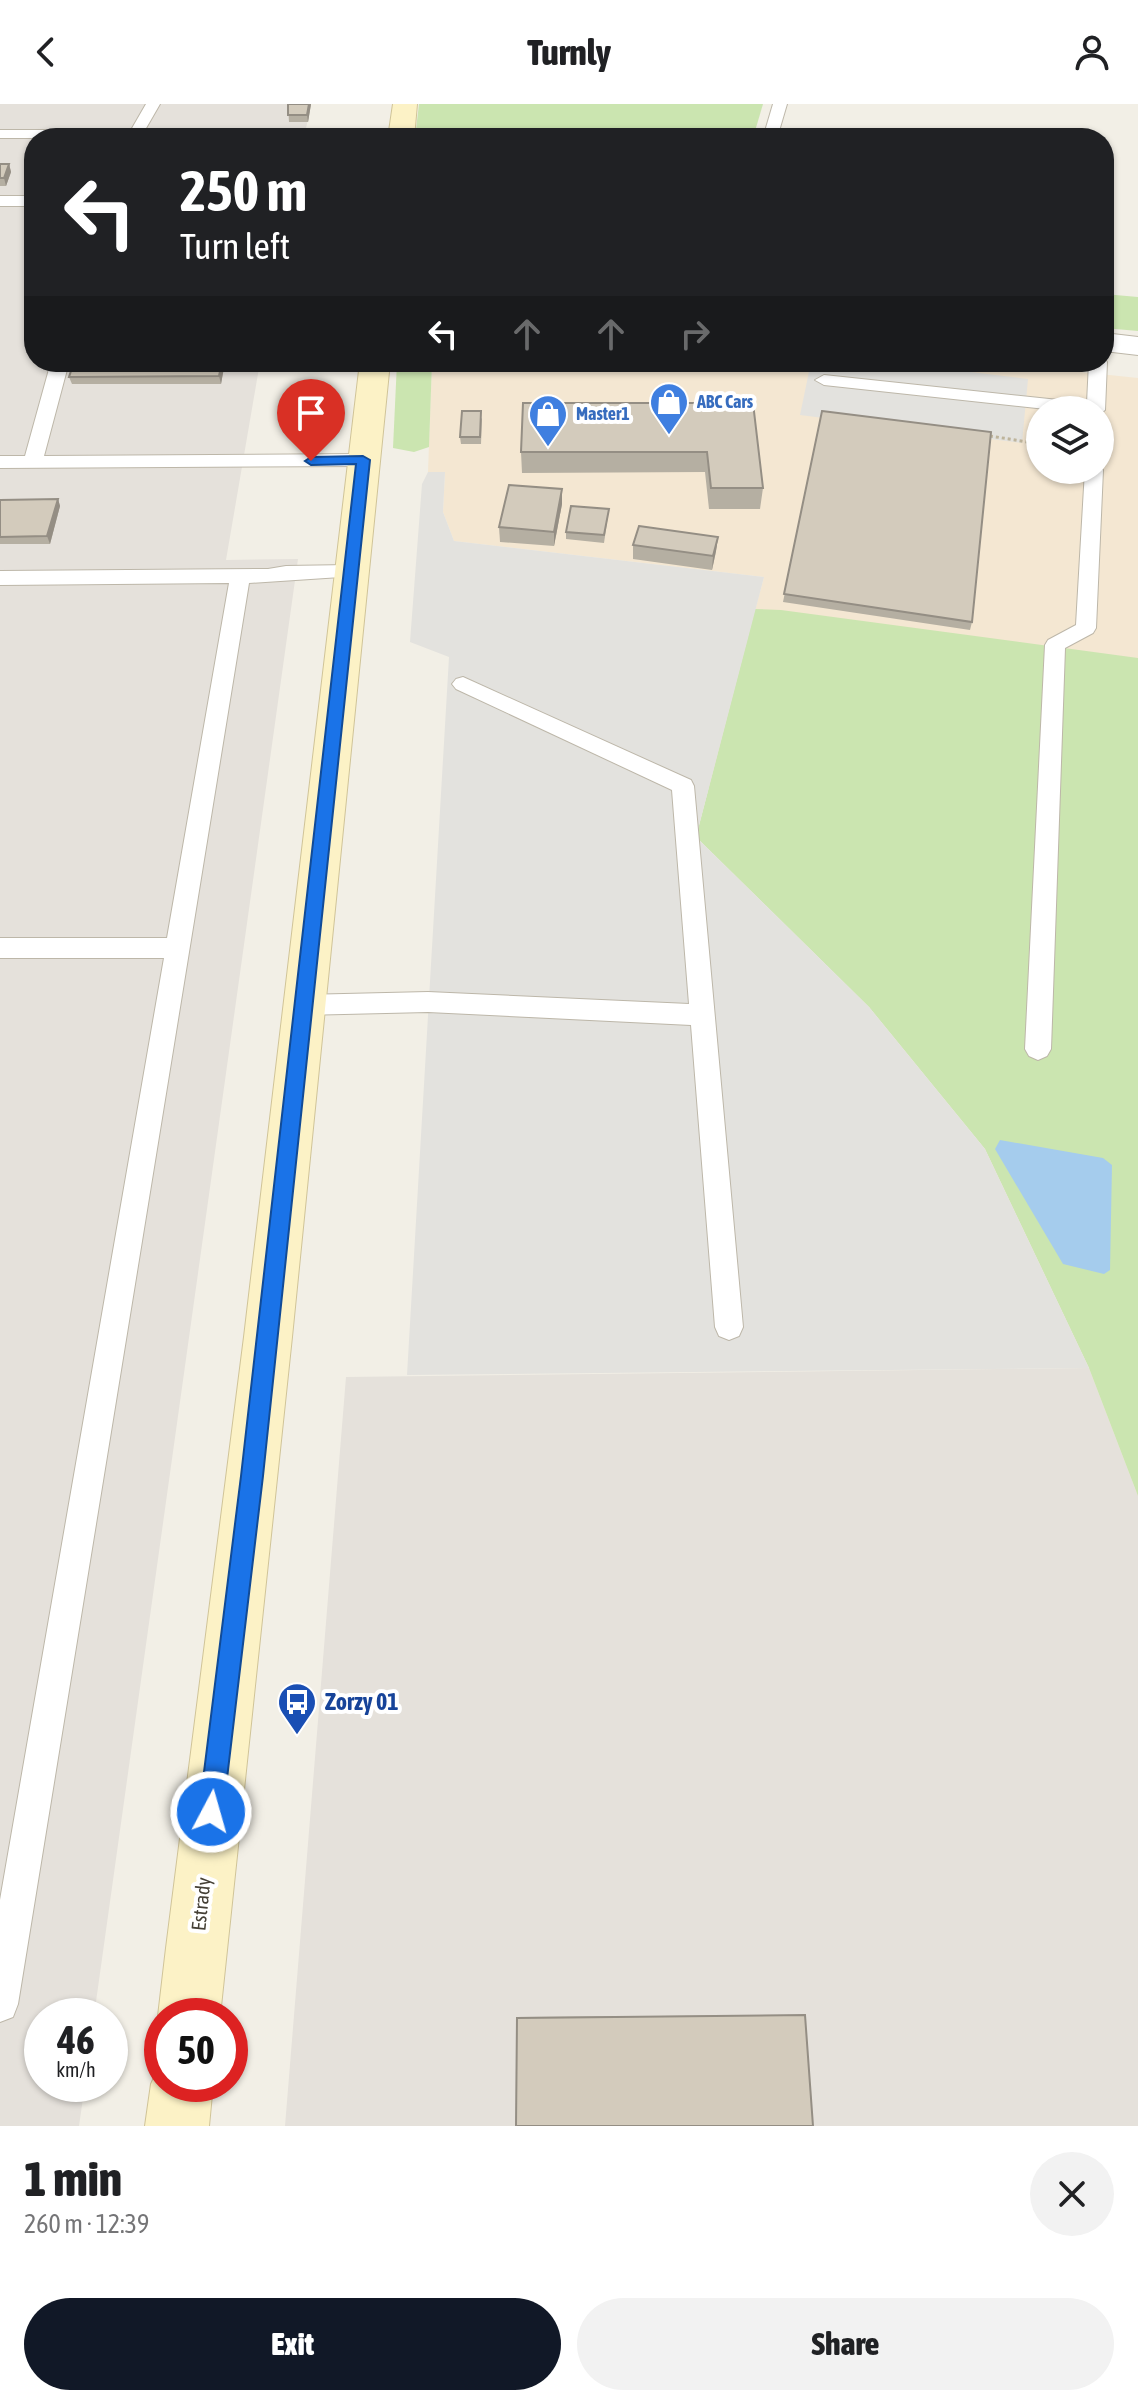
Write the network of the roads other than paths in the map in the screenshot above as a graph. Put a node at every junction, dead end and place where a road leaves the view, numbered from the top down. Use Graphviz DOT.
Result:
graph roads {
  1 [pos="153,104"];
  2 [pos="405,104"];
  3 [pos="780,104"];
  4 [pos="138,128"];
  5 [pos="402,128"];
  6 [pos="773,128"];
  7 [pos="0,134"];
  8 [pos="24,134"];
  9 [pos="0,201"];
  10 [pos="24,201"];
  11 [pos="1114,343"];
  12 [pos="1138,346"];
  13 [pos="57,372"];
  14 [pos="374,372"];
  15 [pos="1098,372"];
  16 [pos="824,380"];
  17 [pos="1097,396"];
  18 [pos="1026,402"];
  19 [pos="363,460"];
  20 [pos="0,462"];
  21 [pos="33,462"];
  22 [pos="1093,484"];
  23 [pos="349,571"];
  24 [pos="240,577"];
  25 [pos="0,578"];
  26 [pos="463,684"];
  27 [pos="0,948"];
  28 [pos="179,948"];
  29 [pos="302,1005"];
  30 [pos="703,1015"];
  31 [pos="1038,1049"];
  32 [pos="729,1327"];
  33 [pos="191,1998"];
  34 [pos="0,2004"];
  35 [pos="180,2102"];
  36 [pos="177,2126"];
  1 -- 4 [label="lane"];
  2 -- 5 [label="main road"];
  3 -- 6 [label="lane"];
  7 -- 8 [label="lane"];
  9 -- 10 [label="lane"];
  11 -- 12 [label="street"];
  13 -- 21 [label="lane"];
  14 -- 19 [label="main road, Estrady"];
  15 -- 17 [label="lane"];
  16 -- 18 [label="lane"];
  19 -- 21 [label="lane"];
  19 -- 23 [label="main road, Estrady"];
  20 -- 21 [label="lane"];
  22 -- 31 [label="lane"];
  23 -- 24 [label="lane"];
  23 -- 29 [label="main road, Estrady"];
  24 -- 25 [label="lane"];
  24 -- 28 [label="lane"];
  26 -- 30 [label="lane"];
  27 -- 28 [label="lane"];
  28 -- 34 [label="lane"];
  29 -- 30 [label="lane"];
  29 -- 33 [label="main road, Estrady"];
  30 -- 32 [label="lane"];
  35 -- 36 [label="main road"];
}
